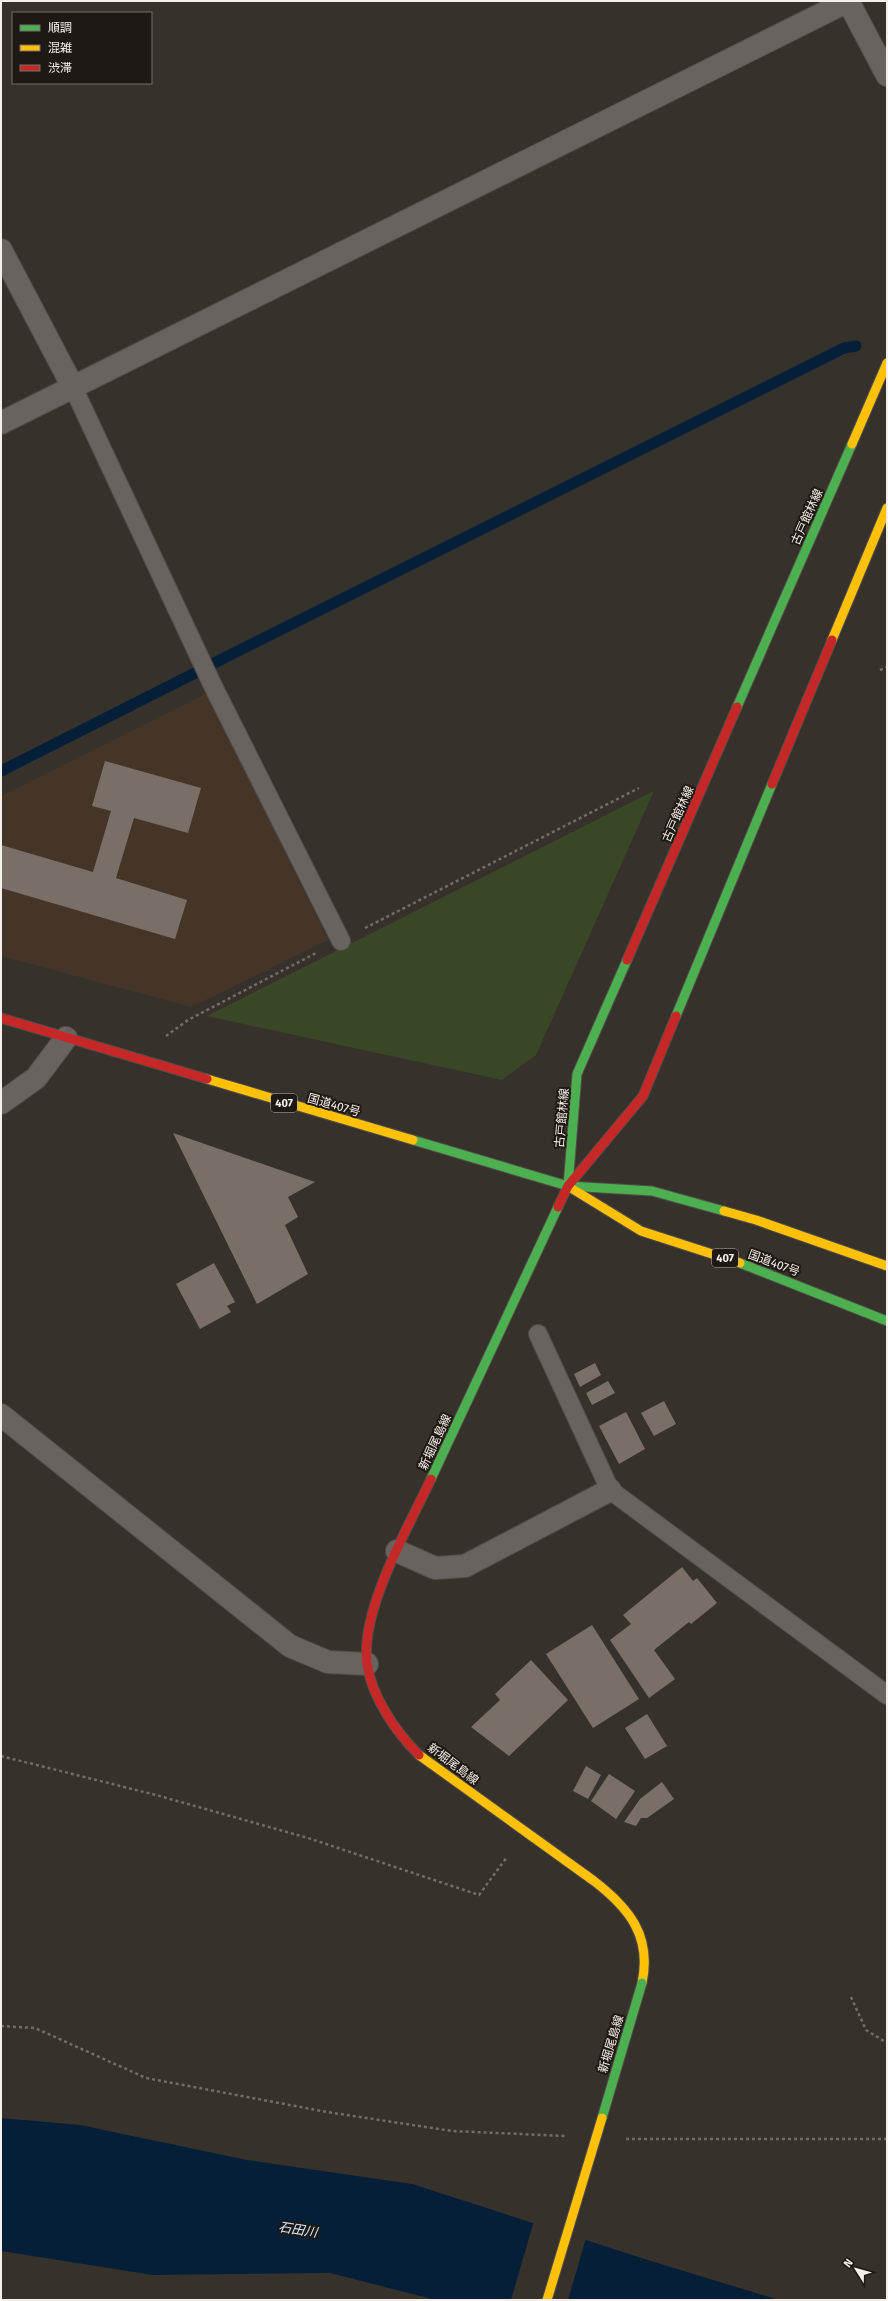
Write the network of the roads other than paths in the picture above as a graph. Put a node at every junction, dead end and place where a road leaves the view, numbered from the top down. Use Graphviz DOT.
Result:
graph roads {
  1 [pos="848,1"];
  2 [pos="887,75"];
  3 [pos="1,250"];
  4 [pos="887,363"];
  5 [pos="73,387"];
  6 [pos="1,422"];
  7 [pos="887,508"];
  8 [pos="340,941"];
  9 [pos="1,1018"];
  10 [pos="66,1038"];
  11 [pos="1,1103"];
  12 [pos="568,1186"];
  13 [pos="887,1266"];
  14 [pos="887,1321"];
  15 [pos="538,1334"];
  16 [pos="1,1415"];
  17 [pos="610,1490"];
  18 [pos="397,1551"];
  19 [pos="367,1664"];
  20 [pos="887,1695"];
  21 [pos="546,2300"];
  1 -- 2 [label="street"];
  1 -- 5 [label="street"];
  3 -- 5 [label="street"];
  4 -- 12 [label="main road, 古戸館林線"];
  5 -- 6 [label="street"];
  5 -- 8 [label="lane"];
  7 -- 12 [label="main road"];
  9 -- 10 [label="main road, 国道407号 / 407"];
  10 -- 11 [label="street"];
  10 -- 12 [label="main road, 国道407号 / 407"];
  12 -- 13 [label="main road, 国道407号 / 407"];
  12 -- 14 [label="main road, 国道407号 / 407"];
  12 -- 18 [label="main road, 新堀尾島線"];
  15 -- 17 [label="lane"];
  16 -- 19 [label="street"];
  17 -- 18 [label="street"];
  17 -- 20 [label="lane"];
  18 -- 19 [label="main road, 新堀尾島線"];
  19 -- 21 [label="main road, 新堀尾島線, bridge"];
}
